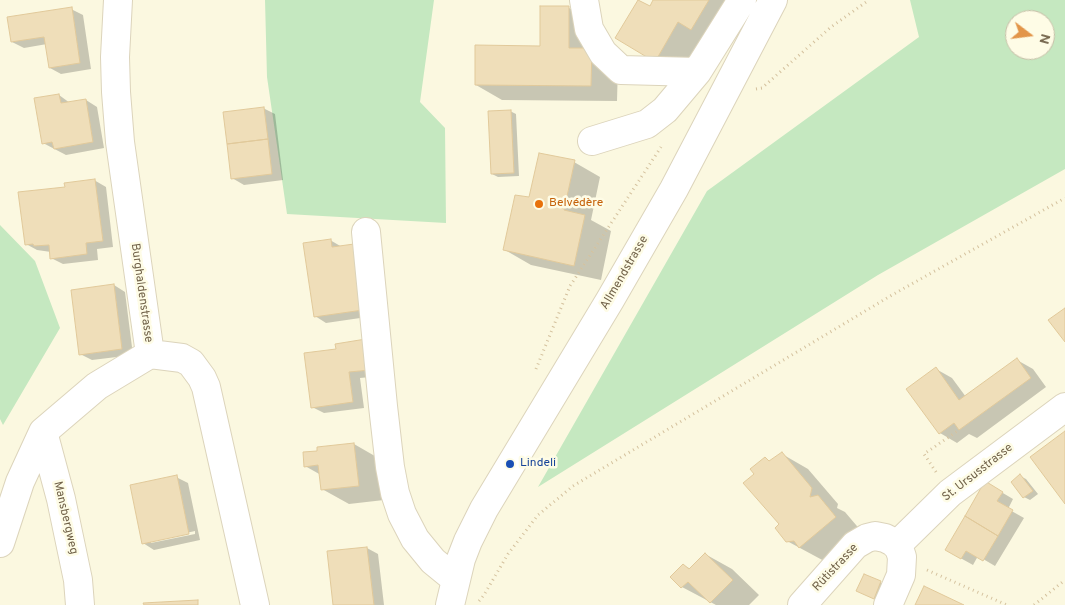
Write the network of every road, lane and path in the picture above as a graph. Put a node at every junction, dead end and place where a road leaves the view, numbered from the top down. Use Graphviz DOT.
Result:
graph roads {
  1 [pos="118,0"];
  2 [pos="584,0"];
  3 [pos="742,0"];
  4 [pos="773,0"];
  5 [pos="869,0"];
  6 [pos="696,72"];
  7 [pos="728,88"];
  8 [pos="647,124"];
  9 [pos="592,141"];
  10 [pos="1065,198"];
  11 [pos="366,232"];
  12 [pos="150,354"];
  13 [pos="533,376"];
  14 [pos="1065,407"];
  15 [pos="959,430"];
  16 [pos="43,432"];
  17 [pos="950,493"];
  18 [pos="0,543"];
  19 [pos="897,545"];
  20 [pos="923,568"];
  21 [pos="455,579"];
  22 [pos="1065,580"];
  23 [pos="80,605"];
  24 [pos="255,605"];
  25 [pos="450,605"];
  26 [pos="482,605"];
  27 [pos="802,605"];
  28 [pos="888,605"];
  29 [pos="1007,605"];
  30 [pos="1034,605"];
  1 -- 12 [label="street, Burghaldenstrasse"];
  2 -- 6 [label="street"];
  3 -- 6 [label="street"];
  4 -- 7 [label="street, Allmendstrasse"];
  5 -- 7 [label="path"];
  6 -- 8 [label="street"];
  7 -- 21 [label="street, Allmendstrasse"];
  8 -- 9 [label="street"];
  8 -- 13 [label="path"];
  10 -- 26 [label="path"];
  11 -- 21 [label="street"];
  12 -- 16 [label="street"];
  12 -- 24 [label="street, Burghaldenstrasse"];
  14 -- 17 [label="street, St. Ursusstrasse"];
  15 -- 17 [label="path"];
  16 -- 18 [label="street"];
  16 -- 23 [label="street, Mansbergweg"];
  17 -- 19 [label="street, St. Ursusstrasse"];
  19 -- 27 [label="street, Rütistrasse"];
  19 -- 28 [label="street"];
  20 -- 29 [label="path"];
  21 -- 25 [label="street"];
  22 -- 30 [label="path"];
}
